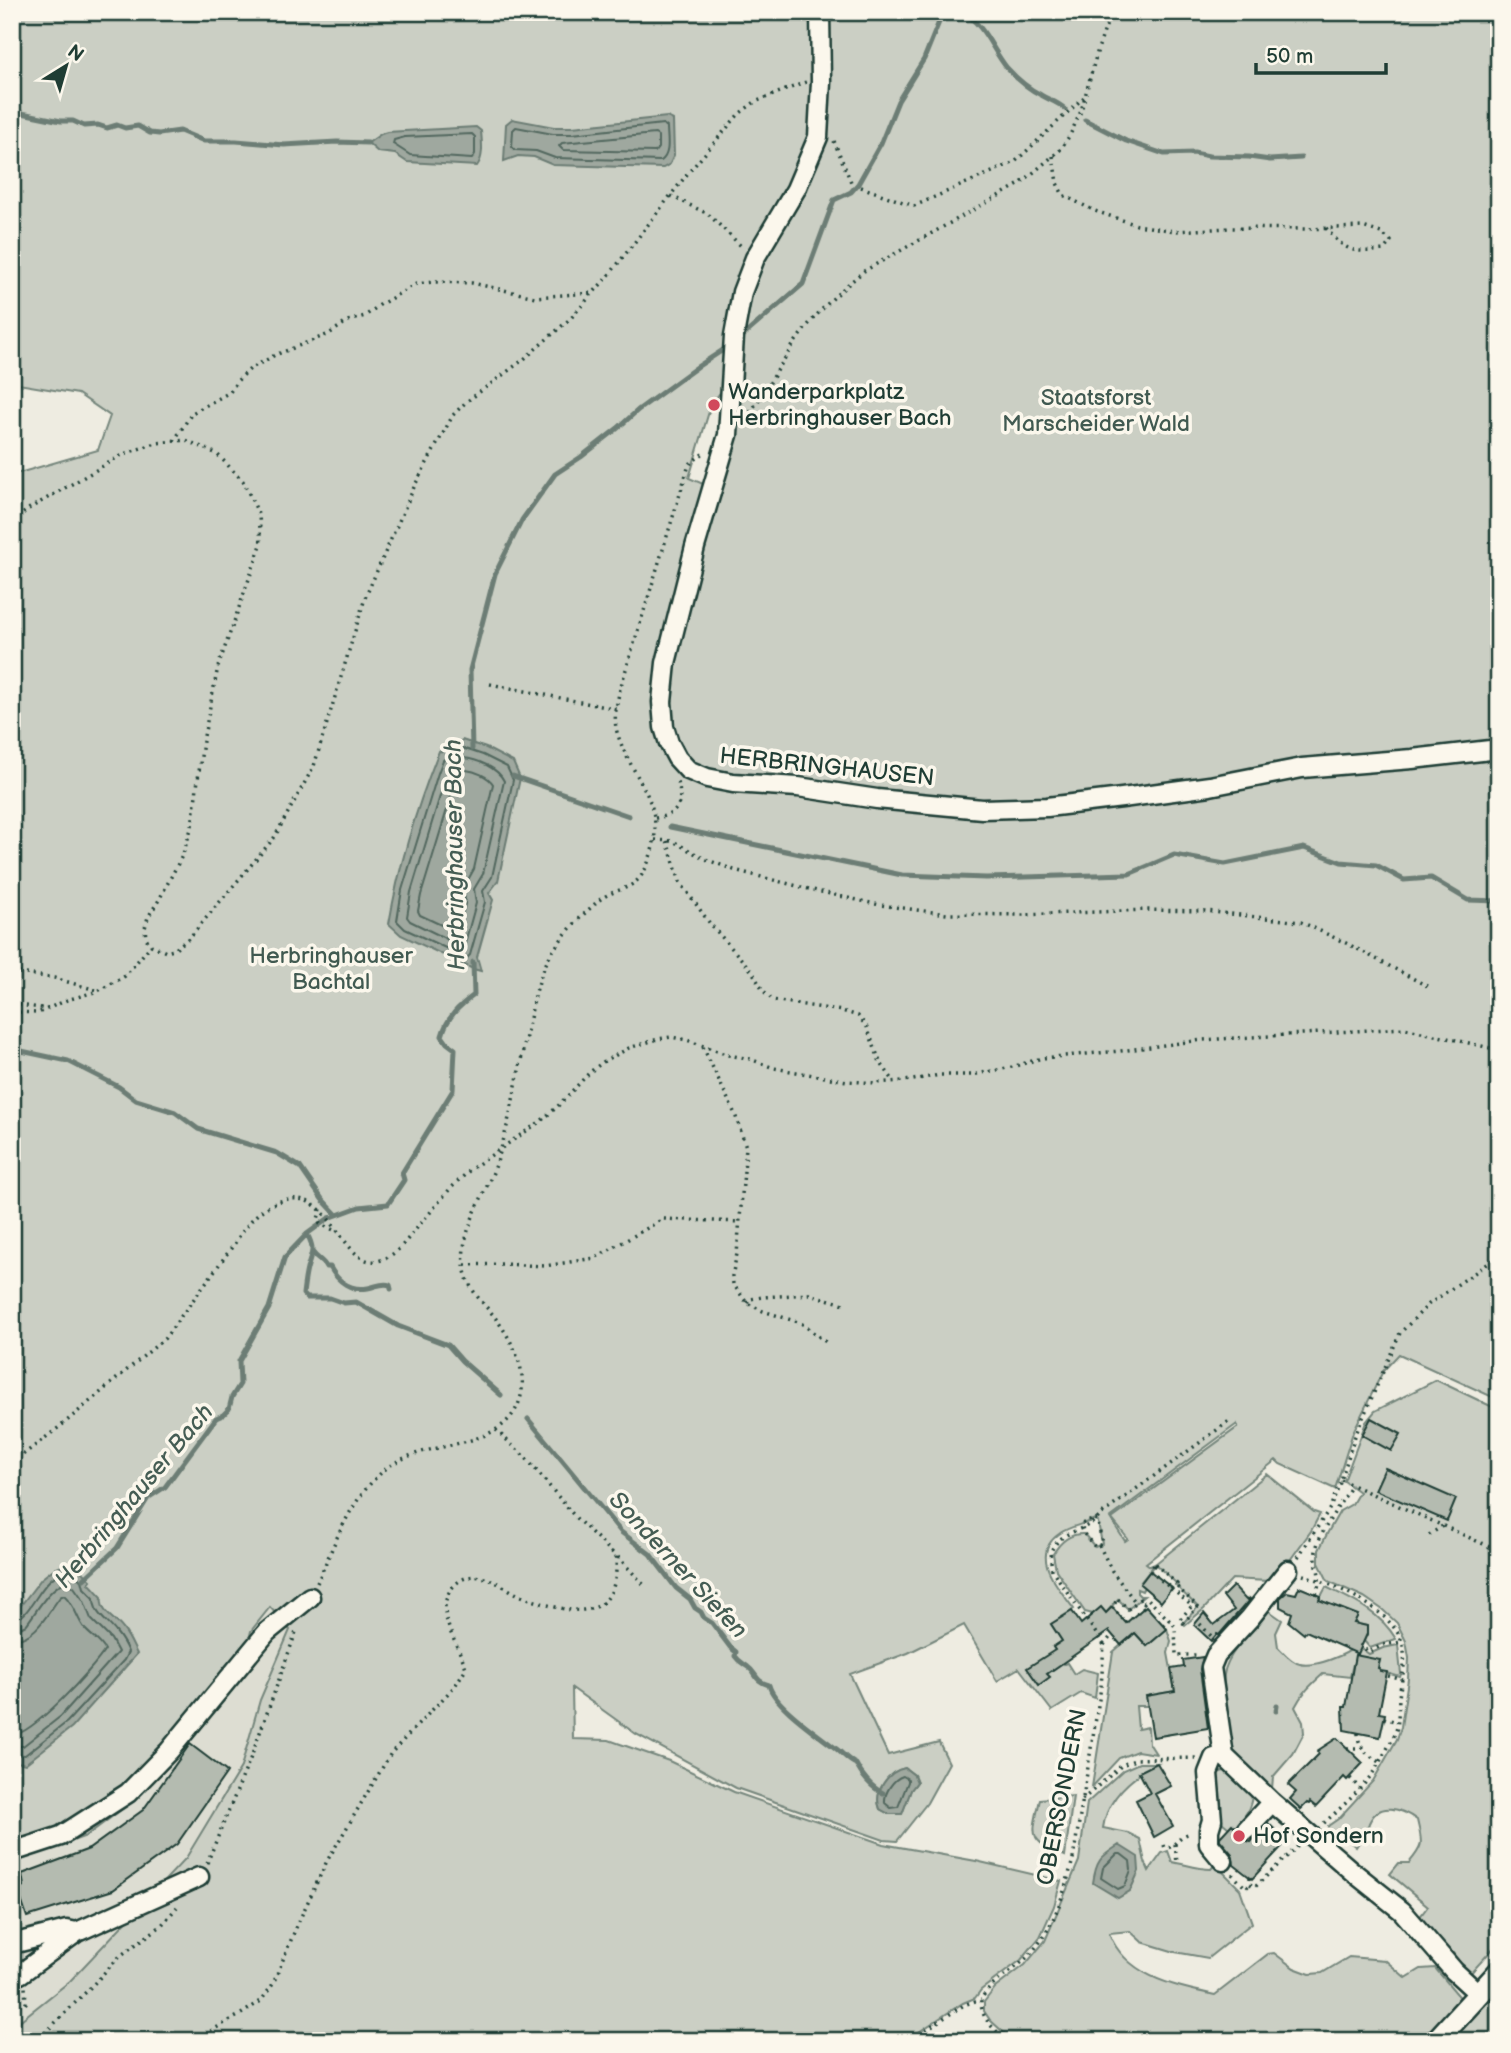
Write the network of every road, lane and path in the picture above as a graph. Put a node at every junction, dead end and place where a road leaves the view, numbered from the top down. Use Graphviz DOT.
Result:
graph roads {
  1 [pos="820,12"];
  2 [pos="1111,12"];
  3 [pos="821,82"];
  4 [pos="1086,96"];
  5 [pos="819,117"];
  6 [pos="1053,156"];
  7 [pos="850,182"];
  8 [pos="861,187"];
  9 [pos="671,197"];
  10 [pos="1326,228"];
  11 [pos="755,258"];
  12 [pos="593,293"];
  13 [pos="728,435"];
  14 [pos="174,441"];
  15 [pos="12,522"];
  16 [pos="490,684"];
  17 [pos="616,709"];
  18 [pos="669,743"];
  19 [pos="1499,749"];
  20 [pos="654,818"];
  21 [pos="654,840"];
  22 [pos="667,841"];
  23 [pos="151,945"];
  24 [pos="12,972"];
  25 [pos="1427,986"];
  26 [pos="98,991"];
  27 [pos="12,1004"];
  28 [pos="48,1009"];
  29 [pos="12,1012"];
  30 [pos="703,1047"];
  31 [pos="1499,1050"];
  32 [pos="893,1081"];
  33 [pos="500,1149"];
  34 [pos="321,1209"];
  35 [pos="740,1222"];
  36 [pos="338,1232"];
  37 [pos="1499,1256"];
  38 [pos="465,1265"];
  39 [pos="747,1303"];
  40 [pos="844,1304"];
  41 [pos="826,1342"];
  42 [pos="1232,1419"];
  43 [pos="496,1430"];
  44 [pos="12,1463"];
  45 [pos="1341,1480"];
  46 [pos="1352,1485"];
  47 [pos="1104,1503"];
  48 [pos="1109,1510"];
  49 [pos="1080,1518"];
  50 [pos="1097,1520"];
  51 [pos="1444,1525"];
  52 [pos="1083,1526"];
  53 [pos="1429,1535"];
  54 [pos="1099,1545"];
  55 [pos="1499,1551"];
  56 [pos="616,1556"];
  57 [pos="1288,1570"];
  58 [pos="1321,1580"];
  59 [pos="646,1587"];
  60 [pos="1316,1594"];
  61 [pos="310,1597"];
  62 [pos="1136,1603"];
  63 [pos="1143,1603"];
  64 [pos="1169,1620"];
  65 [pos="1181,1621"];
  66 [pos="1200,1624"];
  67 [pos="298,1625"];
  68 [pos="1163,1625"];
  69 [pos="1175,1626"];
  70 [pos="1112,1635"];
  71 [pos="1216,1641"];
  72 [pos="1402,1642"];
  73 [pos="1360,1643"];
  74 [pos="1104,1645"];
  75 [pos="1176,1655"];
  76 [pos="1388,1676"];
  77 [pos="1404,1680"];
  78 [pos="1384,1718"];
  79 [pos="1397,1722"];
  80 [pos="1358,1733"];
  81 [pos="1347,1748"];
  82 [pos="1363,1749"];
  83 [pos="1219,1757"];
  84 [pos="1379,1762"];
  85 [pos="1350,1778"];
  86 [pos="1360,1788"];
  87 [pos="1267,1797"];
  88 [pos="1081,1801"];
  89 [pos="1246,1830"];
  90 [pos="1192,1833"];
  91 [pos="1311,1835"];
  92 [pos="1175,1844"];
  93 [pos="1164,1845"];
  94 [pos="12,1852"];
  95 [pos="1223,1861"];
  96 [pos="1177,1863"];
  97 [pos="199,1877"];
  98 [pos="1235,1877"];
  99 [pos="1250,1877"];
  100 [pos="1250,1884"];
  101 [pos="178,1906"];
  102 [pos="77,1932"];
  103 [pos="12,1944"];
  104 [pos="1499,1972"];
  105 [pos="22,1973"];
  106 [pos="1479,1994"];
  107 [pos="981,1999"];
  108 [pos="12,2007"];
  109 [pos="33,2041"];
  110 [pos="192,2041"];
  111 [pos="908,2041"];
  112 [pos="1008,2041"];
  113 [pos="1436,2041"];
  1 -- 3 [label="street, HERBRINGHAUSEN"];
  2 -- 4 [label="path"];
  3 -- 5 [label="street, HERBRINGHAUSEN"];
  3 -- 9 [label="path"];
  4 -- 6 [label="path"];
  4 -- 8 [label="path"];
  5 -- 7 [label="path"];
  5 -- 11 [label="street, HERBRINGHAUSEN"];
  6 -- 10 [label="path"];
  6 -- 13 [label="path"];
  9 -- 11 [label="path"];
  9 -- 12 [label="path"];
  10 -- 10 [label="path"];
  11 -- 13 [label="street, HERBRINGHAUSEN"];
  12 -- 14 [label="path"];
  12 -- 23 [label="path"];
  13 -- 17 [label="path"];
  13 -- 18 [label="street, HERBRINGHAUSEN"];
  14 -- 15 [label="path"];
  14 -- 23 [label="path"];
  16 -- 17 [label="path"];
  17 -- 20 [label="path"];
  18 -- 19 [label="street, HERBRINGHAUSEN"];
  18 -- 20 [label="path"];
  20 -- 21 [label="path"];
  21 -- 22 [label="path"];
  21 -- 33 [label="path"];
  22 -- 25 [label="path"];
  22 -- 32 [label="path"];
  23 -- 26 [label="path"];
  24 -- 26 [label="path"];
  26 -- 28 [label="path"];
  27 -- 28 [label="path"];
  28 -- 29 [label="path"];
  30 -- 32 [label="path"];
  30 -- 33 [label="path"];
  30 -- 35 [label="path"];
  31 -- 32 [label="path"];
  33 -- 36 [label="path"];
  33 -- 38 [label="path"];
  34 -- 36 [label="path"];
  34 -- 36 [label="path"];
  34 -- 44 [label="path"];
  35 -- 38 [label="path"];
  35 -- 39 [label="path"];
  37 -- 45 [label="path"];
  38 -- 43 [label="path"];
  39 -- 40 [label="path"];
  39 -- 41 [label="path"];
  42 -- 48 [label="path"];
  43 -- 56 [label="path"];
  43 -- 61 [label="path"];
  45 -- 46 [label="path"];
  45 -- 57 [label="path"];
  46 -- 51 [label="path"];
  46 -- 58 [label="path"];
  47 -- 48 [label="path"];
  48 -- 50 [label="path"];
  49 -- 52 [label="path"];
  50 -- 52 [label="path"];
  50 -- 54 [label="path"];
  51 -- 53 [label="path"];
  51 -- 55 [label="path"];
  52 -- 54 [label="path"];
  52 -- 74 [label="path"];
  54 -- 62 [label="path"];
  56 -- 59 [label="path"];
  56 -- 110 [label="path"];
  57 -- 58 [label="path"];
  57 -- 83 [label="street"];
  58 -- 60 [label="path"];
  58 -- 72 [label="path"];
  61 -- 94 [label="street"];
  62 -- 63 [label="path"];
  62 -- 63 [label="path"];
  63 -- 64 [label="path"];
  64 -- 68 [label="path"];
  64 -- 69 [label="path"];
  65 -- 65 [label="path"];
  65 -- 69 [label="path"];
  66 -- 71 [label="path"];
  67 -- 97 [label="path"];
  69 -- 75 [label="path"];
  70 -- 74 [label="path"];
  72 -- 73 [label="path"];
  72 -- 77 [label="path"];
  74 -- 88 [label="path, OBERSONDERN"];
  76 -- 77 [label="path"];
  77 -- 79 [label="path"];
  78 -- 79 [label="path"];
  79 -- 84 [label="path"];
  80 -- 82 [label="path"];
  81 -- 82 [label="path"];
  82 -- 84 [label="path"];
  83 -- 87 [label="street"];
  83 -- 88 [label="path"];
  83 -- 95 [label="street"];
  84 -- 86 [label="path"];
  85 -- 86 [label="path"];
  86 -- 91 [label="path"];
  87 -- 89 [label="street"];
  87 -- 91 [label="street"];
  88 -- 107 [label="path, OBERSONDERN"];
  90 -- 92 [label="path"];
  91 -- 100 [label="path"];
  91 -- 106 [label="street"];
  92 -- 93 [label="path"];
  92 -- 96 [label="path"];
  97 -- 102 [label="street"];
  98 -- 100 [label="path"];
  99 -- 100 [label="path"];
  101 -- 109 [label="path"];
  102 -- 103 [label="street"];
  102 -- 105 [label="street"];
  104 -- 106 [label="main road"];
  105 -- 108 [label="path"];
  106 -- 113 [label="main road"];
  107 -- 111 [label="path, OBERSONDERN"];
  107 -- 112 [label="path"];
}
